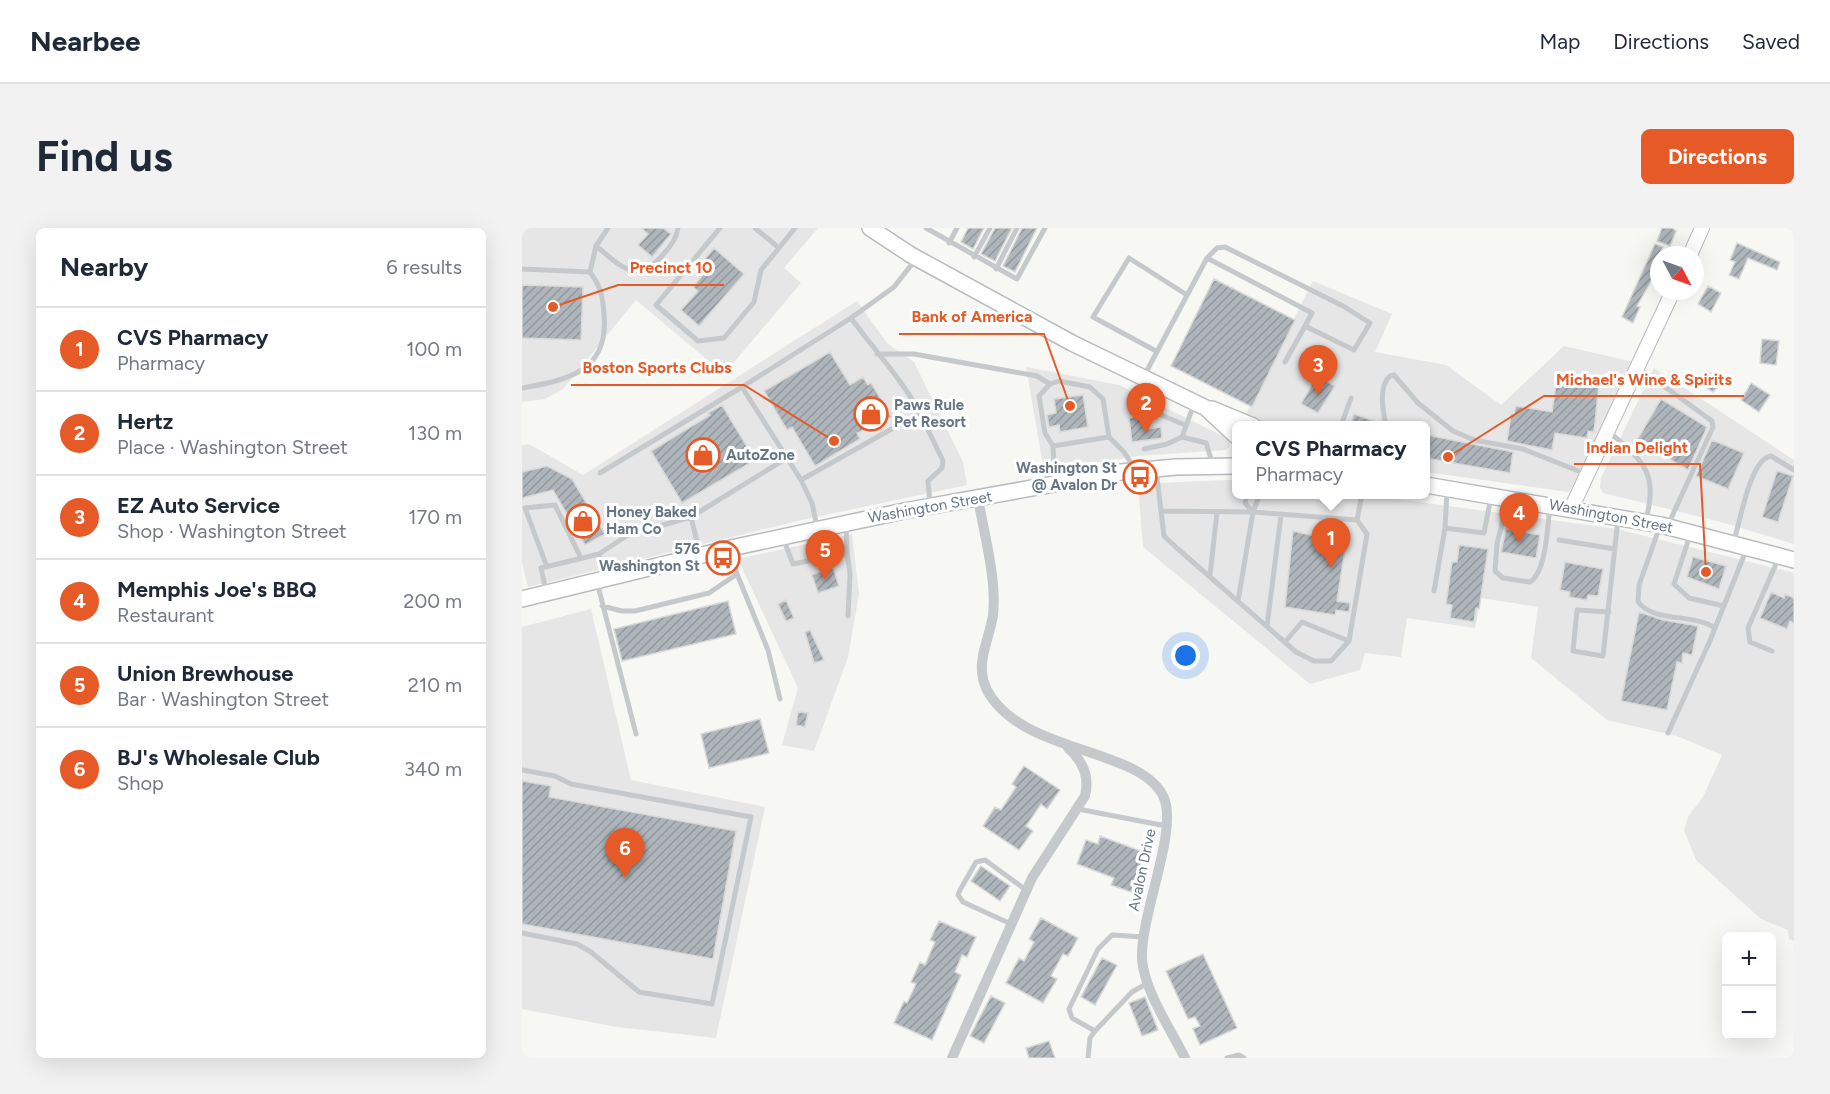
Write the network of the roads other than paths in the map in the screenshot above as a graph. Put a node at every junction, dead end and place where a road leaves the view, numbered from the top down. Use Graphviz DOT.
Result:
graph roads {
  1 [pos="608,228"];
  2 [pos="678,228"];
  3 [pos="720,228"];
  4 [pos="755,228"];
  5 [pos="795,228"];
  6 [pos="870,228"];
  7 [pos="926,228"];
  8 [pos="957,228"];
  9 [pos="990,228"];
  10 [pos="1017,228"];
  11 [pos="1045,228"];
  12 [pos="1702,228"];
  13 [pos="950,243"];
  14 [pos="596,246"];
  15 [pos="1694,246"];
  16 [pos="779,248"];
  17 [pos="974,257"];
  18 [pos="917,258"];
  19 [pos="1206,258"];
  20 [pos="522,269"];
  21 [pos="996,269"];
  22 [pos="590,272"];
  23 [pos="1187,295"];
  24 [pos="1669,300"];
  25 [pos="851,318"];
  26 [pos="1305,326"];
  27 [pos="1156,351"];
  28 [pos="877,354"];
  29 [pos="1284,362"];
  30 [pos="1638,367"];
  31 [pos="1144,377"];
  32 [pos="1050,384"];
  33 [pos="742,387"];
  34 [pos="522,388"];
  35 [pos="1351,398"];
  36 [pos="1201,405"];
  37 [pos="1140,406"];
  38 [pos="920,413"];
  39 [pos="1241,421"];
  40 [pos="1343,421"];
  41 [pos="1385,421"];
  42 [pos="1185,425"];
  43 [pos="1608,431"];
  44 [pos="1232,432"];
  45 [pos="1109,437"];
  46 [pos="1182,437"];
  47 [pos="1053,446"];
  48 [pos="1143,449"];
  49 [pos="787,458"];
  50 [pos="1213,466"];
  51 [pos="1232,466"];
  52 [pos="1156,468"];
  53 [pos="1794,470"];
  54 [pos="1136,471"];
  55 [pos="600,473"];
  56 [pos="1587,474"];
  57 [pos="801,480"];
  58 [pos="1056,486"];
  59 [pos="1430,486"];
  60 [pos="1447,489"];
  61 [pos="1492,495"];
  62 [pos="978,498"];
  63 [pos="1508,498"];
  64 [pos="1246,499"];
  65 [pos="1258,499"];
  66 [pos="1361,499"];
  67 [pos="1550,505"];
  68 [pos="930,506"];
  69 [pos="1572,509"];
  70 [pos="1161,511"];
  71 [pos="1217,512"];
  72 [pos="1253,512"];
  73 [pos="1281,515"];
  74 [pos="691,517"];
  75 [pos="1619,517"];
  76 [pos="1357,520"];
  77 [pos="1645,522"];
  78 [pos="846,523"];
  79 [pos="1664,526"];
  80 [pos="1444,528"];
  81 [pos="817,529"];
  82 [pos="1691,532"];
  83 [pos="782,537"];
  84 [pos="1559,540"];
  85 [pos="1741,545"];
  86 [pos="731,548"];
  87 [pos="1615,549"];
  88 [pos="847,553"];
  89 [pos="599,554"];
  90 [pos="701,556"];
  91 [pos="1790,556"];
  92 [pos="581,558"];
  93 [pos="547,567"];
  94 [pos="737,574"];
  95 [pos="1210,575"];
  96 [pos="601,580"];
  97 [pos="1434,591"];
  98 [pos="547,593"];
  99 [pos="522,599"];
  100 [pos="1239,601"];
  101 [pos="602,606"];
  102 [pos="1724,606"];
  103 [pos="1609,612"];
  104 [pos="848,616"];
  105 [pos="1267,626"];
  106 [pos="1715,628"];
  107 [pos="1349,641"];
  108 [pos="1285,642"];
  109 [pos="1772,651"];
  110 [pos="780,699"];
  111 [pos="1668,733"];
  112 [pos="636,734"];
  113 [pos="1063,743"];
  114 [pos="522,770"];
  115 [pos="1078,809"];
  116 [pos="1168,821"];
  117 [pos="1026,890"];
  118 [pos="1012,925"];
  119 [pos="522,933"];
  120 [pos="1144,937"];
  121 [pos="1148,983"];
  122 [pos="1095,1031"];
  123 [pos="952,1058"];
  124 [pos="1088,1058"];
  125 [pos="1185,1058"];
  126 [pos="1227,1058"];
  127 [pos="1244,1058"];
  1 -- 14 [label="lane"];
  2 -- 14 [label="lane"];
  3 -- 16 [label="lane"];
  4 -- 16 [label="lane"];
  5 -- 16 [label="lane"];
  6 -- 18 [label="main road"];
  7 -- 13 [label="lane"];
  8 -- 13 [label="lane"];
  9 -- 17 [label="lane"];
  10 -- 21 [label="lane"];
  11 -- 21 [label="lane"];
  12 -- 15 [label="street"];
  13 -- 17 [label="lane"];
  14 -- 22 [label="lane"];
  17 -- 21 [label="lane"];
  18 -- 25 [label="lane"];
  18 -- 31 [label="main road"];
  19 -- 23 [label="lane"];
  19 -- 26 [label="lane"];
  19 -- 26 [label="lane"];
  20 -- 22 [label="lane"];
  22 -- 34 [label="lane"];
  23 -- 27 [label="lane"];
  23 -- 27 [label="lane"];
  24 -- 30 [label="street"];
  25 -- 28 [label="lane"];
  25 -- 33 [label="lane"];
  26 -- 29 [label="lane"];
  27 -- 31 [label="lane"];
  28 -- 32 [label="lane"];
  28 -- 38 [label="lane"];
  30 -- 43 [label="street"];
  30 -- 79 [label="lane"];
  31 -- 36 [label="main road"];
  32 -- 45 [label="lane"];
  32 -- 47 [label="lane"];
  33 -- 49 [label="lane"];
  33 -- 55 [label="lane"];
  35 -- 40 [label="lane"];
  36 -- 39 [label="main road"];
  36 -- 42 [label="lane"];
  36 -- 44 [label="main road"];
  37 -- 42 [label="lane"];
  38 -- 57 [label="lane"];
  38 -- 68 [label="lane"];
  41 -- 56 [label="lane"];
  42 -- 46 [label="lane"];
  43 -- 56 [label="street"];
  43 -- 77 [label="lane"];
  45 -- 47 [label="lane"];
  45 -- 54 [label="lane"];
  46 -- 48 [label="lane"];
  46 -- 50 [label="lane"];
  47 -- 58 [label="lane"];
  49 -- 57 [label="lane"];
  49 -- 74 [label="lane"];
  50 -- 51 [label="main road, Washington Street"];
  50 -- 52 [label="main road, Washington Street"];
  52 -- 54 [label="main road, Washington Street"];
  52 -- 70 [label="lane"];
  53 -- 85 [label="lane"];
  54 -- 58 [label="main road, Washington Street"];
  56 -- 69 [label="street"];
  57 -- 81 [label="lane"];
  58 -- 62 [label="main road, Washington Street"];
  59 -- 60 [label="main road, Washington Street"];
  60 -- 61 [label="main road, Washington Street"];
  60 -- 80 [label="lane"];
  61 -- 63 [label="main road, Washington Street"];
  61 -- 80 [label="lane"];
  62 -- 68 [label="main road, Washington Street"];
  62 -- 113 [label="street, Avalon Drive"];
  63 -- 67 [label="main road, Washington Street"];
  63 -- 67 [label="lane"];
  64 -- 72 [label="lane"];
  65 -- 72 [label="lane"];
  66 -- 76 [label="lane"];
  67 -- 69 [label="main road, Washington Street"];
  68 -- 78 [label="main road, Washington Street"];
  69 -- 75 [label="main road, Washington Street"];
  70 -- 71 [label="lane"];
  70 -- 95 [label="lane"];
  71 -- 72 [label="lane"];
  71 -- 95 [label="lane"];
  72 -- 73 [label="lane"];
  72 -- 100 [label="lane"];
  73 -- 76 [label="lane"];
  73 -- 105 [label="lane"];
  74 -- 89 [label="lane"];
  74 -- 90 [label="lane"];
  75 -- 77 [label="main road, Washington Street"];
  75 -- 87 [label="lane"];
  76 -- 107 [label="lane"];
  77 -- 79 [label="main road, Washington Street"];
  78 -- 81 [label="main road, Washington Street"];
  78 -- 88 [label="lane"];
  79 -- 82 [label="main road, Washington Street"];
  79 -- 106 [label="lane"];
  80 -- 97 [label="lane"];
  81 -- 83 [label="main road, Washington Street"];
  82 -- 85 [label="main road, Washington Street"];
  82 -- 102 [label="lane"];
  83 -- 86 [label="main road, Washington Street"];
  83 -- 88 [label="lane"];
  84 -- 87 [label="lane"];
  85 -- 91 [label="main road, Washington Street"];
  85 -- 102 [label="lane"];
  86 -- 90 [label="main road, Washington Street"];
  86 -- 94 [label="lane"];
  87 -- 103 [label="lane"];
  88 -- 104 [label="lane"];
  89 -- 92 [label="lane"];
  89 -- 96 [label="lane"];
  90 -- 96 [label="main road, Washington Street"];
  91 -- 109 [label="lane"];
  92 -- 93 [label="lane"];
  92 -- 93 [label="lane"];
  93 -- 98 [label="lane"];
  94 -- 101 [label="lane"];
  94 -- 110 [label="lane"];
  95 -- 100 [label="lane"];
  96 -- 98 [label="main road, Washington Street"];
  96 -- 101 [label="lane"];
  98 -- 99 [label="main road, Washington Street"];
  100 -- 105 [label="lane"];
  101 -- 112 [label="lane"];
  102 -- 106 [label="lane"];
  103 -- 103 [label="lane"];
  105 -- 108 [label="lane"];
  106 -- 111 [label="lane"];
  107 -- 108 [label="lane"];
  107 -- 108 [label="lane"];
  113 -- 115 [label="street, Avalon Drive"];
  113 -- 116 [label="street, Avalon Drive"];
  114 -- 119 [label="lane"];
  115 -- 116 [label="lane"];
  115 -- 117 [label="street, Avalon Drive"];
  116 -- 120 [label="street, Avalon Drive"];
  117 -- 118 [label="street, Avalon Drive"];
  117 -- 118 [label="lane"];
  118 -- 123 [label="street, Avalon Drive"];
  120 -- 121 [label="street, Avalon Drive"];
  120 -- 122 [label="lane"];
  121 -- 122 [label="lane"];
  121 -- 125 [label="street, Avalon Drive"];
  122 -- 124 [label="lane"];
  126 -- 127 [label="lane"];
}
